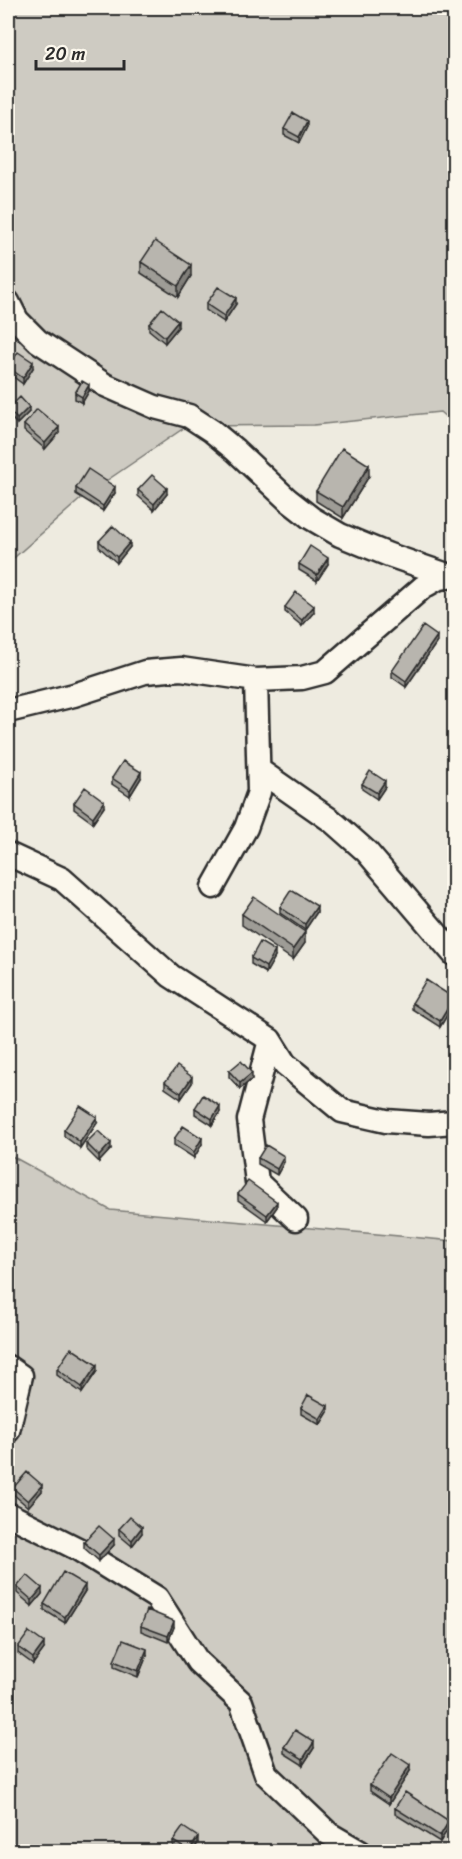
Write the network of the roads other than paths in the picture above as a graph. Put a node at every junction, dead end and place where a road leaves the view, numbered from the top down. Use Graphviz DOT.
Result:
graph roads {
  1 [pos="8,302"];
  2 [pos="452,576"];
  3 [pos="256,680"];
  4 [pos="8,711"];
  5 [pos="259,770"];
  6 [pos="8,854"];
  7 [pos="213,887"];
  8 [pos="454,954"];
  9 [pos="270,1040"];
  10 [pos="454,1122"];
  11 [pos="296,1219"];
  12 [pos="8,1367"];
  13 [pos="8,1431"];
  14 [pos="8,1514"];
  15 [pos="360,1851"];
  1 -- 2 [label="street"];
  2 -- 3 [label="street"];
  3 -- 4 [label="street"];
  3 -- 5 [label="street"];
  5 -- 7 [label="street"];
  5 -- 8 [label="street"];
  6 -- 9 [label="street"];
  9 -- 10 [label="street"];
  9 -- 11 [label="street"];
  12 -- 13 [label="street"];
  14 -- 15 [label="street"];
}
